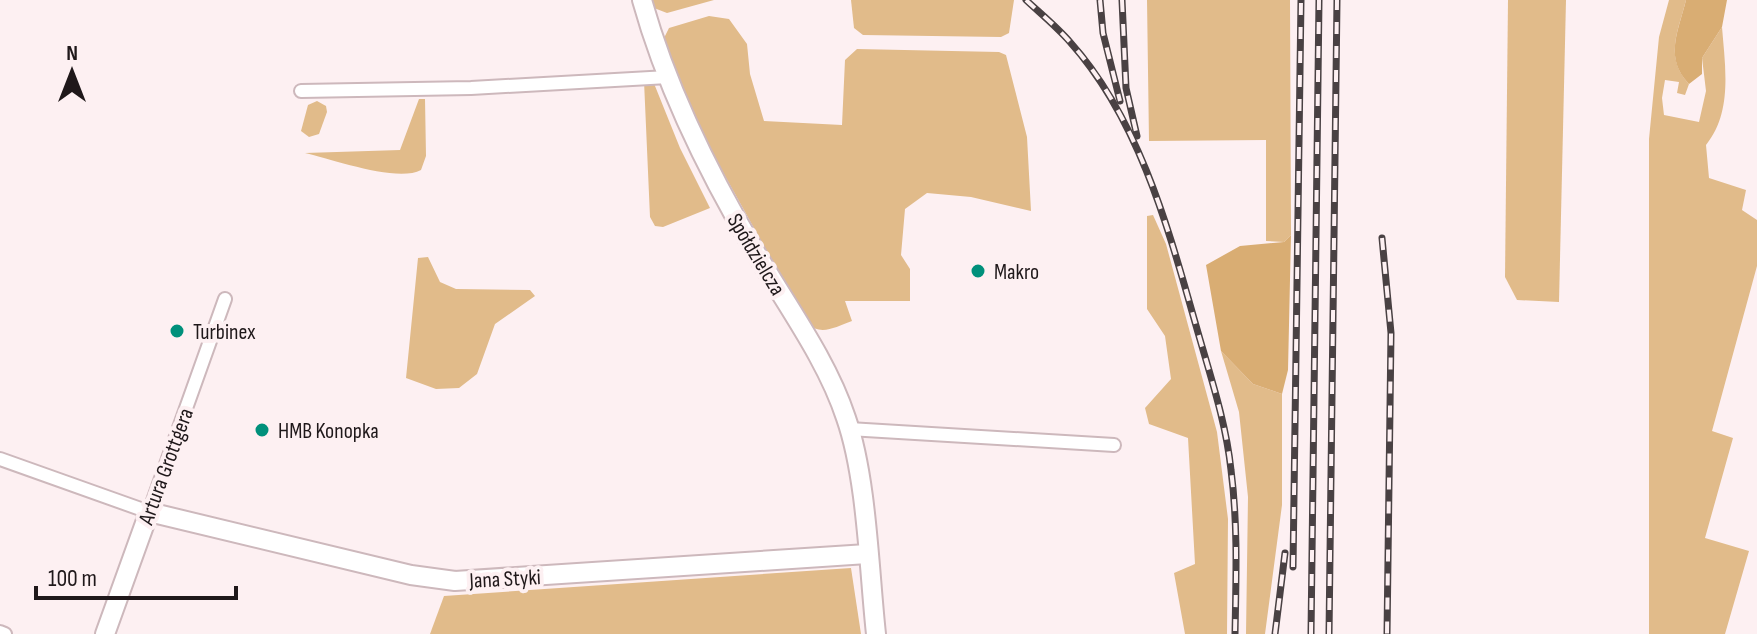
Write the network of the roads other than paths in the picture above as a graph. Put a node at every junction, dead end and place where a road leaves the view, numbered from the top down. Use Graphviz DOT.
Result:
graph roads {
  1 [pos="642,0"];
  2 [pos="668,77"];
  3 [pos="301,91"];
  4 [pos="225,299"];
  5 [pos="849,429"];
  6 [pos="1114,445"];
  7 [pos="0,459"];
  8 [pos="149,512"];
  9 [pos="867,554"];
  10 [pos="105,634"];
  11 [pos="876,634"];
  1 -- 2 [label="street, Spółdzielcza"];
  2 -- 3 [label="street"];
  2 -- 5 [label="street, Spółdzielcza"];
  4 -- 8 [label="street, Artura Grottgera"];
  5 -- 6 [label="street"];
  5 -- 9 [label="street, Spółdzielcza"];
  7 -- 8 [label="street"];
  8 -- 9 [label="street, Jana Styki"];
  8 -- 10 [label="street, Artura Grottgera"];
  9 -- 11 [label="street, Spółdzielcza"];
}
